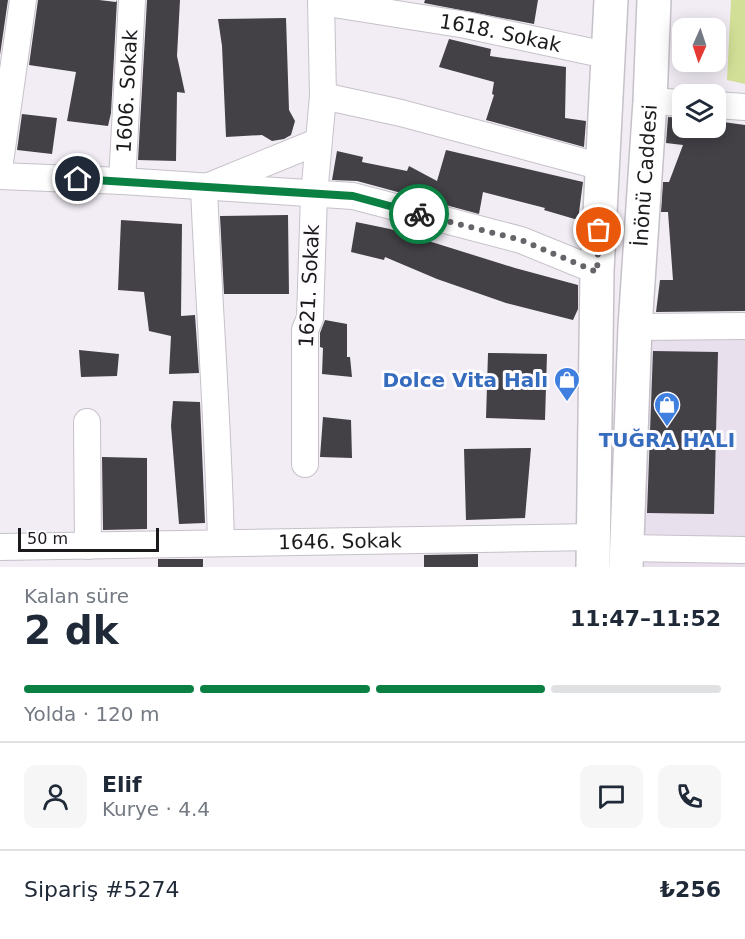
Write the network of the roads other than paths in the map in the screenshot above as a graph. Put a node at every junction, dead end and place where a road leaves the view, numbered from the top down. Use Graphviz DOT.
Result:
graph roads {
  1 [pos="23,0"];
  2 [pos="132,0"];
  3 [pos="611,0"];
  4 [pos="654,0"];
  5 [pos="321,1"];
  6 [pos="606,55"];
  7 [pos="323,96"];
  8 [pos="650,101"];
  9 [pos="672,102"];
  10 [pos="726,106"];
  11 [pos="745,107"];
  12 [pos="317,142"];
  13 [pos="0,162"];
  14 [pos="602,168"];
  15 [pos="0,176"];
  16 [pos="122,181"];
  17 [pos="204,188"];
  18 [pos="314,195"];
  19 [pos="597,272"];
  20 [pos="745,326"];
  21 [pos="635,327"];
  22 [pos="87,422"];
  23 [pos="305,464"];
  24 [pos="221,542"];
  25 [pos="88,546"];
  26 [pos="0,547"];
  27 [pos="745,550"];
  28 [pos="593,552"];
  29 [pos="626,557"];
  1 -- 13 [label="street"];
  2 -- 16 [label="street, 1606. Sokak"];
  3 -- 6 [label="main road"];
  4 -- 8 [label="main road, İnönü Caddesi"];
  5 -- 6 [label="street, 1618. Sokak"];
  5 -- 7 [label="street, 1621. Sokak"];
  6 -- 14 [label="main road"];
  7 -- 12 [label="street, 1621. Sokak"];
  7 -- 14 [label="street"];
  8 -- 9 [label="street"];
  8 -- 21 [label="main road, İnönü Caddesi"];
  10 -- 11 [label="street"];
  12 -- 17 [label="street"];
  12 -- 18 [label="street, 1621. Sokak"];
  14 -- 19 [label="main road"];
  15 -- 16 [label="street"];
  16 -- 17 [label="street"];
  17 -- 18 [label="street"];
  17 -- 24 [label="street"];
  18 -- 19 [label="street"];
  18 -- 23 [label="street, 1621. Sokak"];
  19 -- 28 [label="main road"];
  20 -- 21 [label="street"];
  21 -- 29 [label="main road, İnönü Caddesi"];
  22 -- 25 [label="street"];
  24 -- 25 [label="street, 1646. Sokak"];
  24 -- 28 [label="street, 1646. Sokak"];
  25 -- 26 [label="street, 1646. Sokak"];
  27 -- 29 [label="street"];
}
